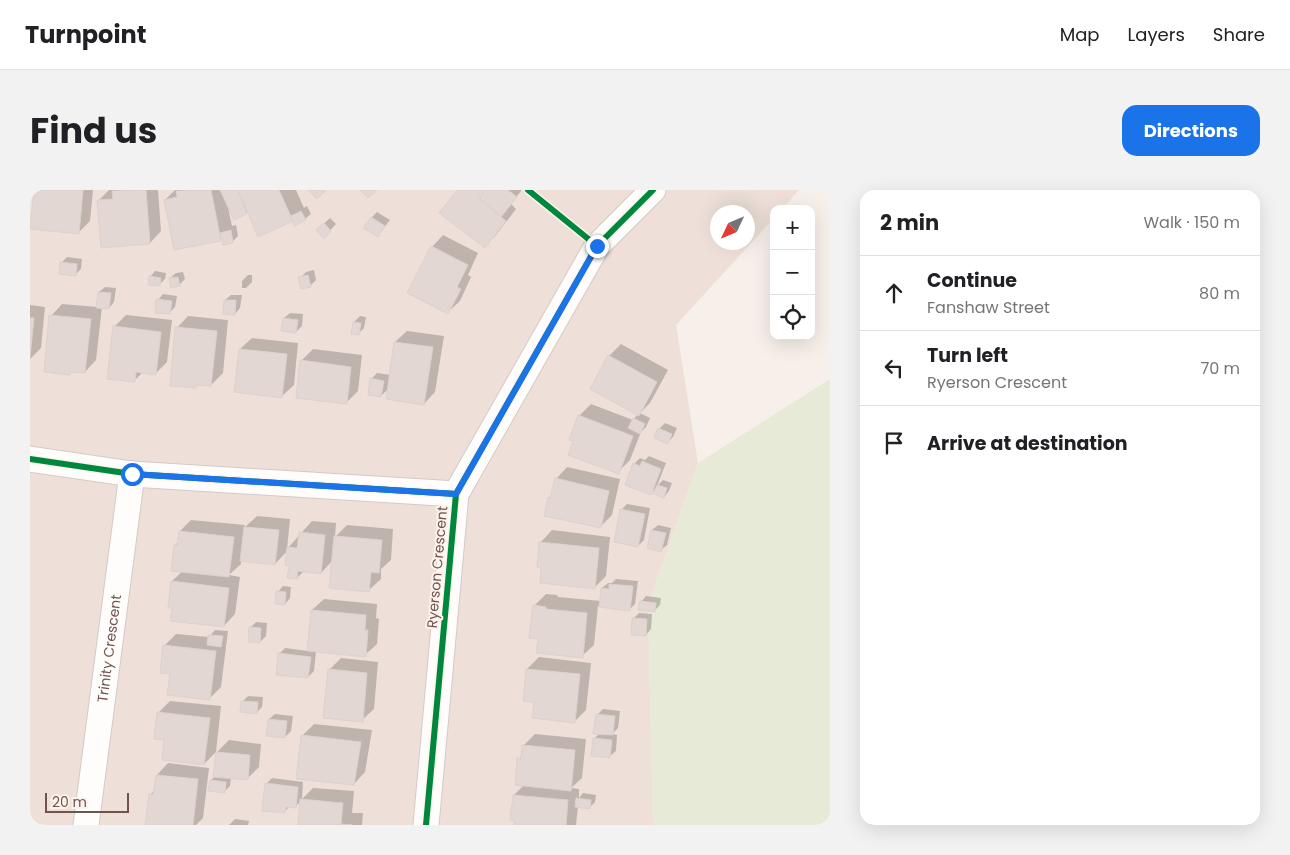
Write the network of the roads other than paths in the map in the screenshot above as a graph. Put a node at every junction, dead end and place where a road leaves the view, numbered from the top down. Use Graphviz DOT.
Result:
graph roads {
  1 [pos="653,190"];
  2 [pos="30,459"];
  3 [pos="132,474"];
  4 [pos="456,494"];
  5 [pos="86,825"];
  6 [pos="426,825"];
  1 -- 4 [label="street, Ryerson Crescent"];
  2 -- 3 [label="street"];
  3 -- 4 [label="street"];
  3 -- 5 [label="street, Trinity Crescent"];
  4 -- 6 [label="street, Ryerson Crescent"];
}
